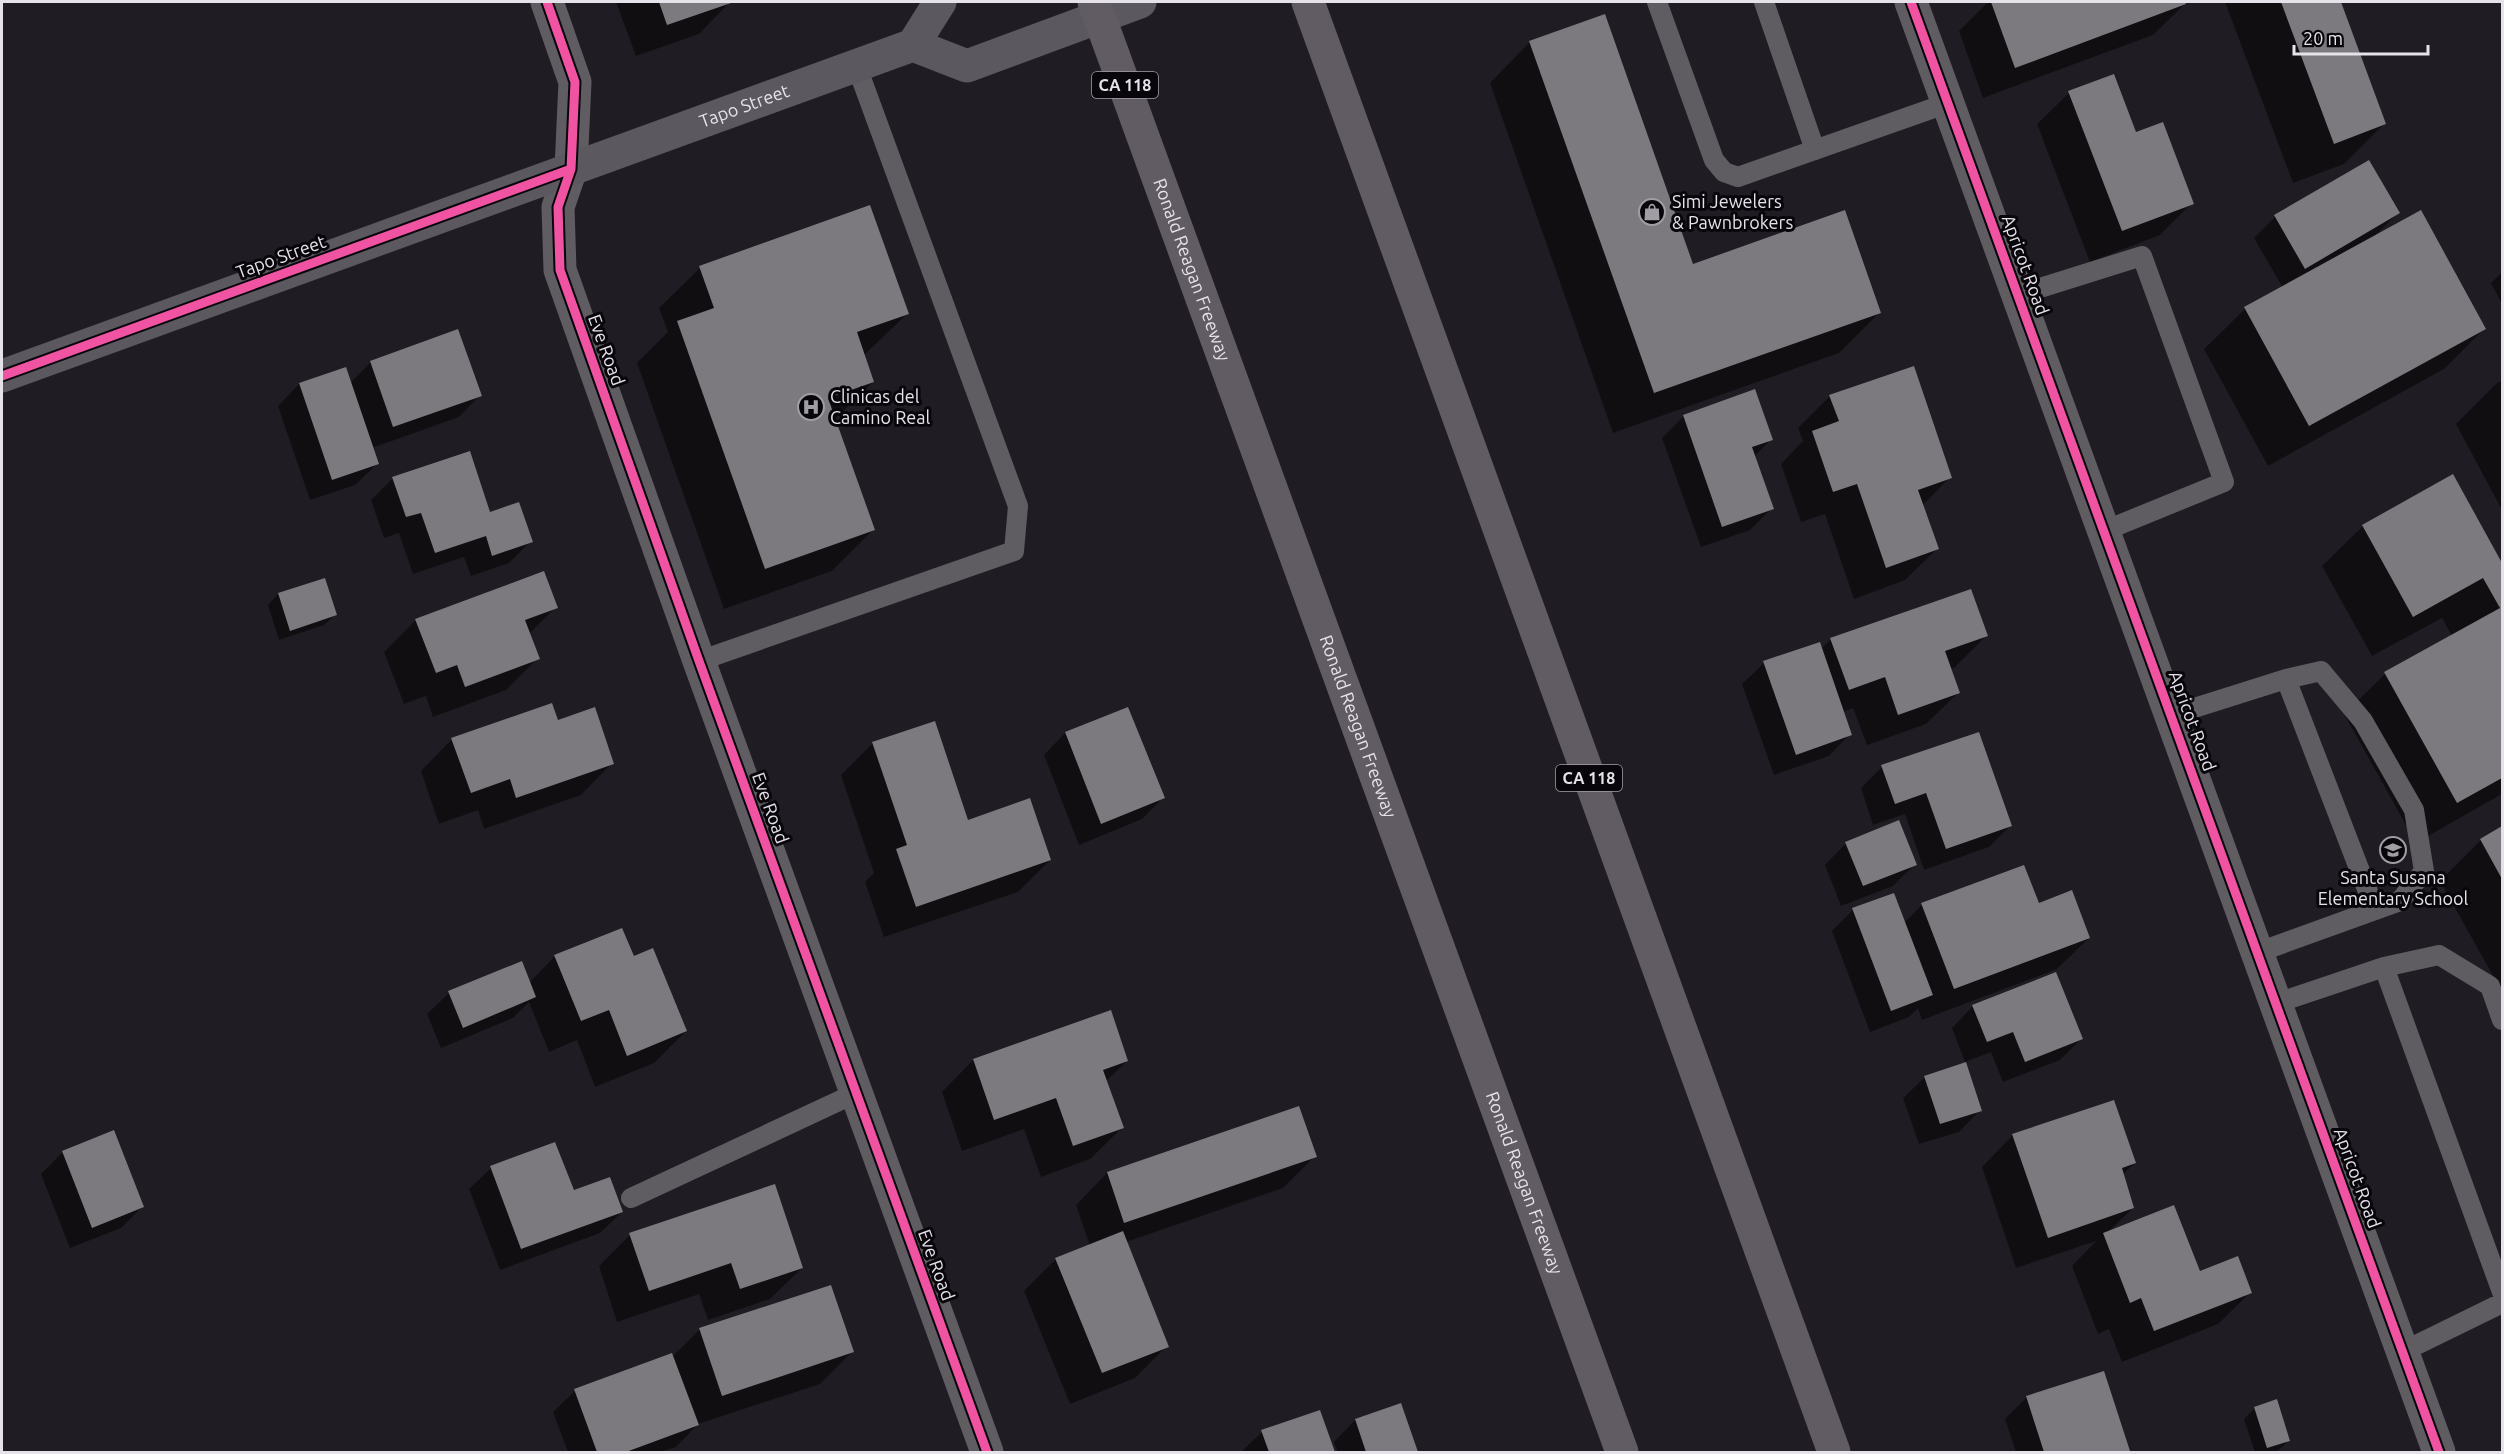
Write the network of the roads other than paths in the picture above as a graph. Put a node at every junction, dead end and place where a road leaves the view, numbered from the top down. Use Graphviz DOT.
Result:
graph roads {
  1 [pos="547,2"];
  2 [pos="940,2"];
  3 [pos="1094,2"];
  4 [pos="1140,2"];
  5 [pos="1308,2"];
  6 [pos="1657,2"];
  7 [pos="1764,2"];
  8 [pos="1911,2"];
  9 [pos="914,45"];
  10 [pos="857,67"];
  11 [pos="1948,103"];
  12 [pos="1815,150"];
  13 [pos="571,169"];
  14 [pos="2018,295"];
  15 [pos="2,376"];
  16 [pos="2104,531"];
  17 [pos="699,661"];
  18 [pos="2286,680"];
  19 [pos="2172,715"];
  20 [pos="2375,910"];
  21 [pos="2259,952"];
  22 [pos="2384,967"];
  23 [pos="2277,1003"];
  24 [pos="2502,1020"];
  25 [pos="856,1093"];
  26 [pos="631,1198"];
  27 [pos="2502,1292"];
  28 [pos="2502,1303"];
  29 [pos="2402,1352"];
  30 [pos="987,1452"];
  31 [pos="1623,1452"];
  32 [pos="1834,1452"];
  33 [pos="2439,1452"];
  1 -- 13 [label="street, Eve Road"];
  2 -- 9 [label="street"];
  3 -- 31 [label="highway, Ronald Reagan Freeway / CA 118"];
  4 -- 9 [label="street"];
  5 -- 32 [label="highway, CA 118"];
  6 -- 12 [label="lane"];
  7 -- 12 [label="lane"];
  8 -- 11 [label="street, Apricot Road"];
  9 -- 10 [label="street, Tapo Street"];
  10 -- 13 [label="street, Tapo Street"];
  10 -- 17 [label="lane"];
  11 -- 12 [label="lane"];
  11 -- 14 [label="street, Apricot Road"];
  13 -- 15 [label="street, Tapo Street"];
  13 -- 17 [label="street, Eve Road"];
  14 -- 16 [label="street, Apricot Road"];
  14 -- 16 [label="lane"];
  16 -- 19 [label="street, Apricot Road"];
  17 -- 25 [label="street, Eve Road"];
  18 -- 19 [label="lane"];
  18 -- 20 [label="lane"];
  18 -- 20 [label="lane"];
  19 -- 21 [label="street, Apricot Road"];
  20 -- 21 [label="lane"];
  21 -- 23 [label="street, Apricot Road"];
  22 -- 23 [label="lane"];
  22 -- 24 [label="lane"];
  22 -- 27 [label="lane"];
  23 -- 29 [label="street, Apricot Road"];
  25 -- 26 [label="lane"];
  25 -- 30 [label="street, Eve Road"];
  28 -- 29 [label="lane"];
  29 -- 33 [label="street, Apricot Road"];
}
